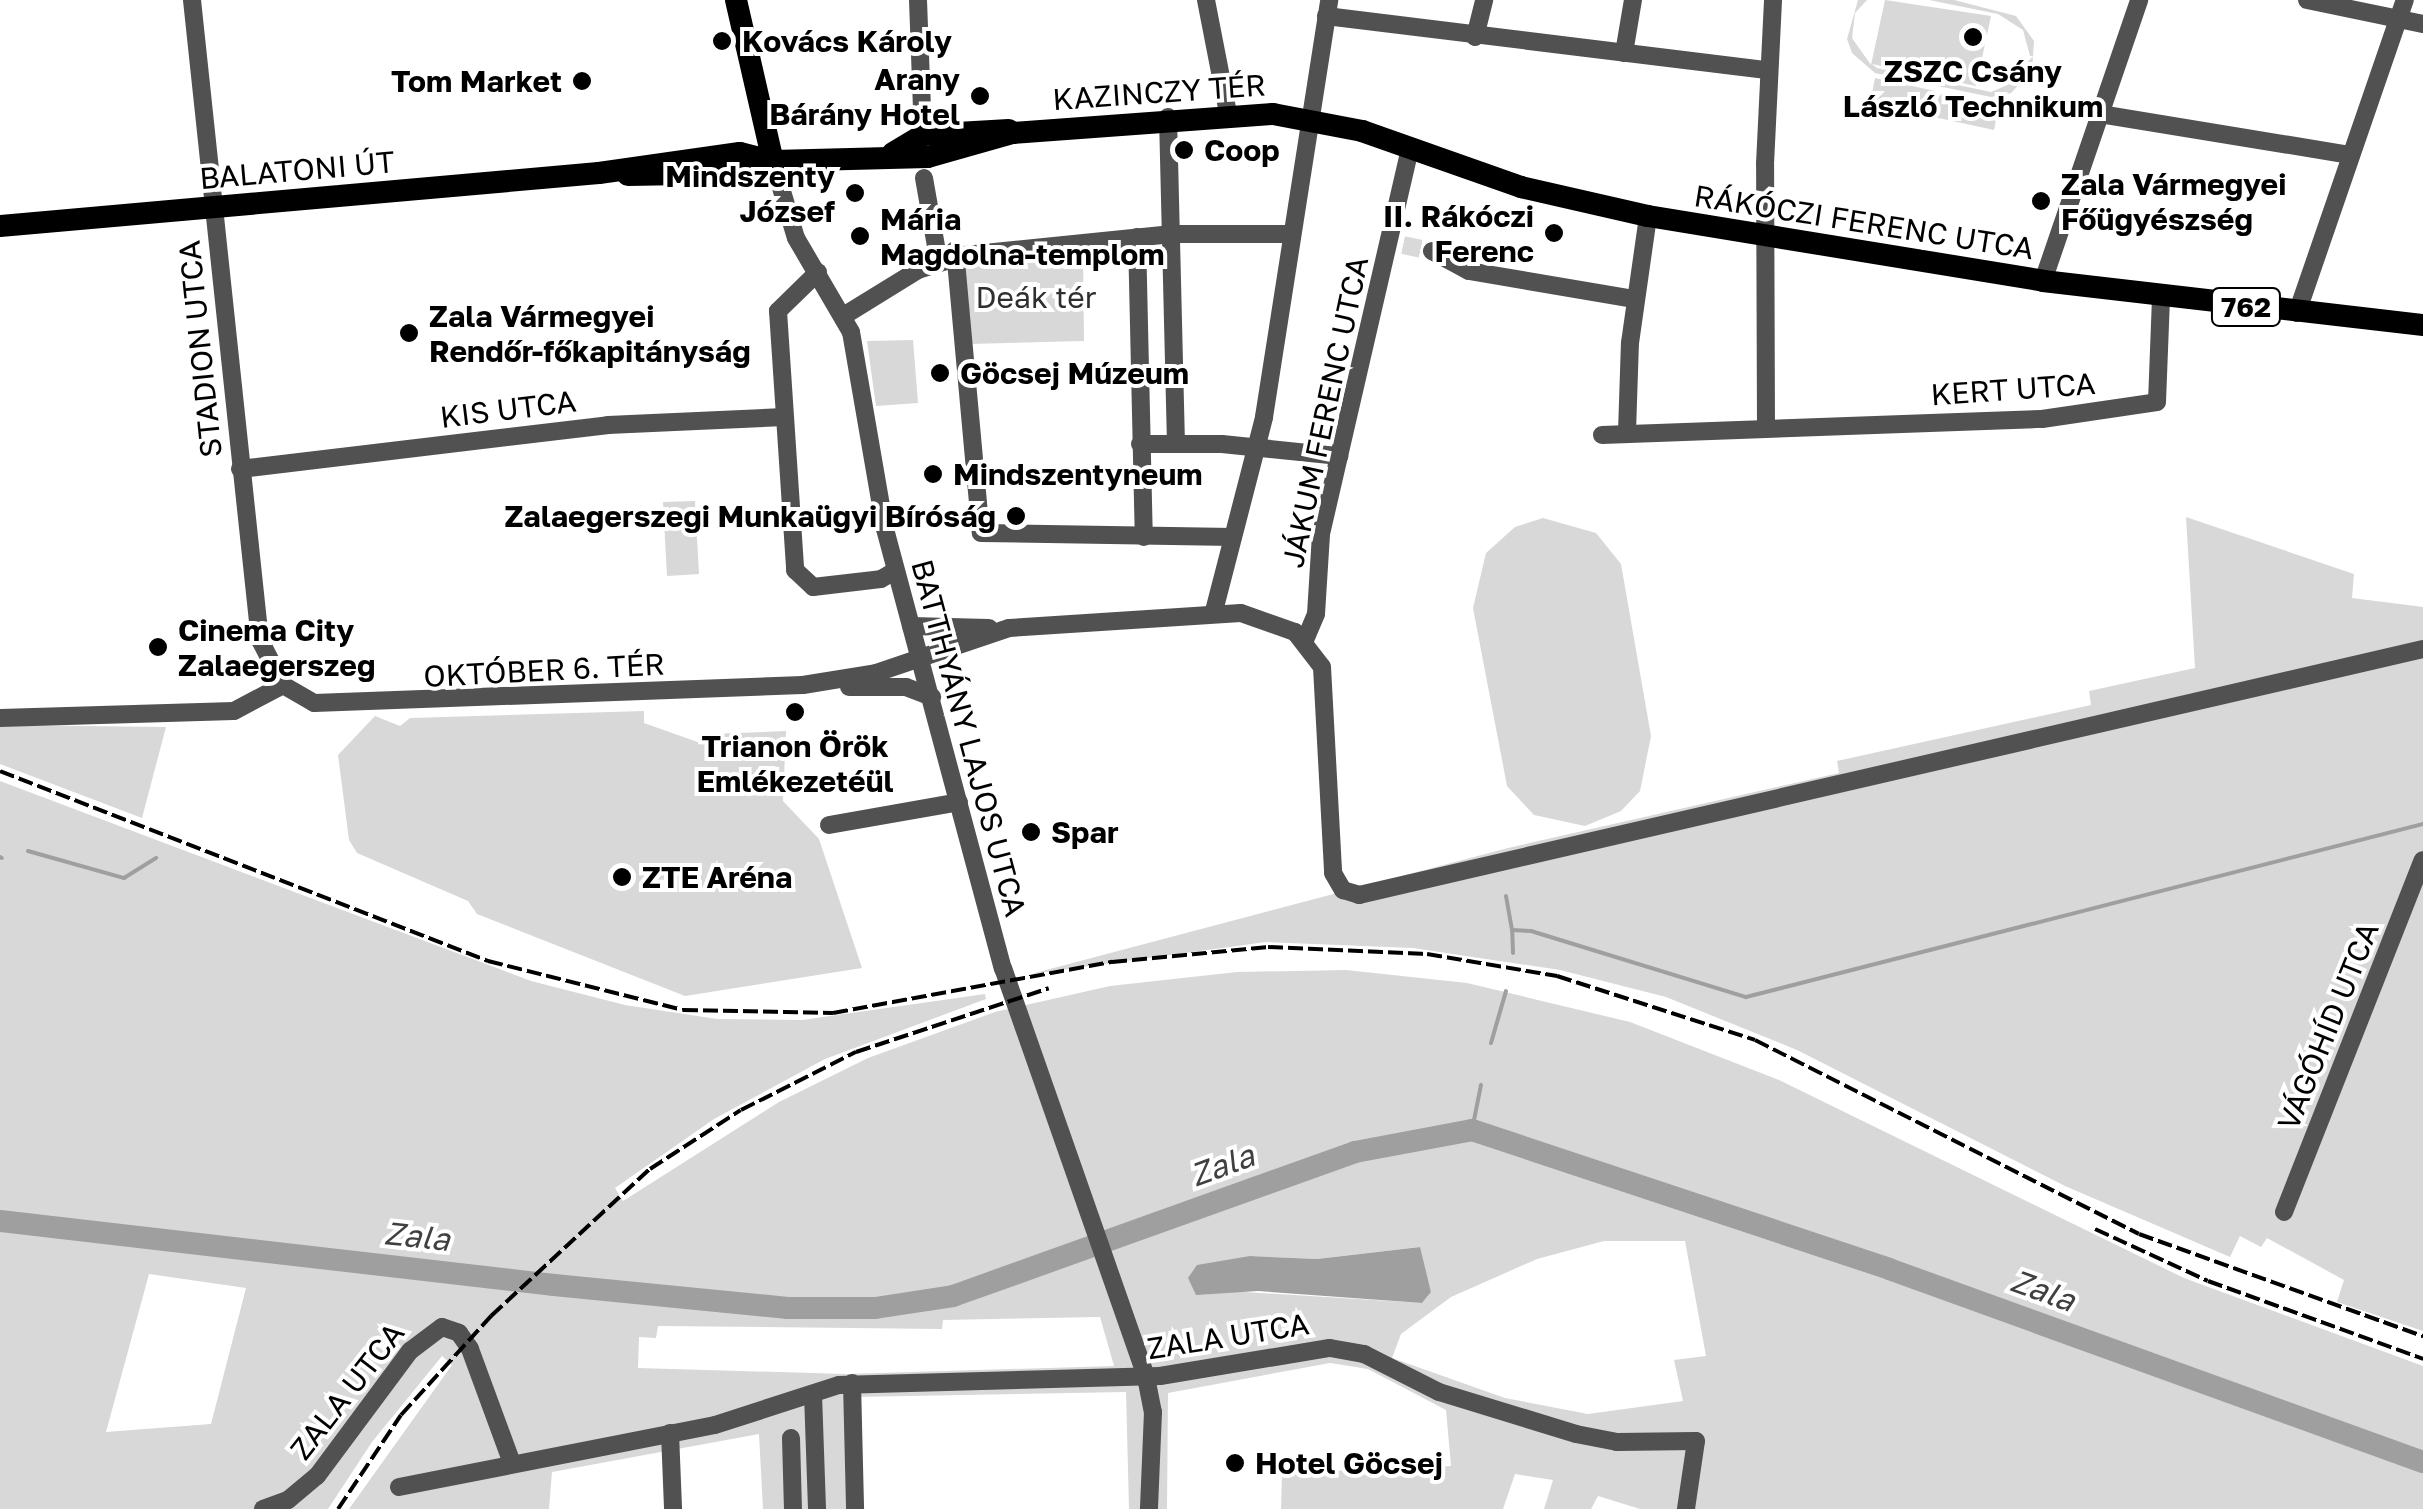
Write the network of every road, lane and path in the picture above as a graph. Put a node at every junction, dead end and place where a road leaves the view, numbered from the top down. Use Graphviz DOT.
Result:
graph roads {
  1 [pos="192,0"];
  2 [pos="736,0"];
  3 [pos="918,0"];
  4 [pos="1206,0"];
  5 [pos="1484,0"];
  6 [pos="1633,0"];
  7 [pos="1773,0"];
  8 [pos="2139,0"];
  9 [pos="2307,0"];
  10 [pos="2406,0"];
  11 [pos="1327,8"];
  12 [pos="2399,19"];
  13 [pos="2423,24"];
  14 [pos="1475,37"];
  15 [pos="1624,53"];
  16 [pos="1767,70"];
  17 [pos="1228,113"];
  18 [pos="762,114"];
  19 [pos="2100,114"];
  20 [pos="1168,116"];
  21 [pos="1308,118"];
  22 [pos="1013,133"];
  23 [pos="923,135"];
  24 [pos="1410,147"];
  25 [pos="745,153"];
  26 [pos="893,153"];
  27 [pos="2352,154"];
  28 [pos="774,161"];
  29 [pos="599,173"];
  30 [pos="924,178"];
  31 [pos="214,208"];
  32 [pos="1648,216"];
  33 [pos="0,226"];
  34 [pos="1170,234"];
  35 [pos="1292,234"];
  36 [pos="1137,236"];
  37 [pos="1767,238"];
  38 [pos="1432,251"];
  39 [pos="950,257"];
  40 [pos="818,272"];
  41 [pos="2043,281"];
  42 [pos="2162,297"];
  43 [pos="1635,299"];
  44 [pos="2297,313"];
  45 [pos="845,314"];
  46 [pos="2423,326"];
  47 [pos="784,416"];
  48 [pos="1766,426"];
  49 [pos="1627,432"];
  50 [pos="1602,435"];
  51 [pos="1140,444"];
  52 [pos="1176,444"];
  53 [pos="1256,446"];
  54 [pos="1339,456"];
  55 [pos="240,469"];
  56 [pos="1144,537"];
  57 [pos="1233,537"];
  58 [pos="895,571"];
  59 [pos="1214,612"];
  60 [pos="911,626"];
  61 [pos="1009,628"];
  62 [pos="1305,640"];
  63 [pos="2423,650"];
  64 [pos="920,657"];
  65 [pos="804,684"];
  66 [pos="284,685"];
  67 [pos="932,697"];
  68 [pos="0,718"];
  69 [pos="959,802"];
  70 [pos="829,825"];
  71 [pos="2423,860"];
  72 [pos="2284,1212"];
  73 [pos="1146,1377"];
  74 [pos="852,1384"];
  75 [pos="813,1394"];
  76 [pos="670,1434"];
  77 [pos="814,1440"];
  78 [pos="512,1464"];
  79 [pos="398,1487"];
  80 [pos="262,1509"];
  81 [pos="672,1509"];
  82 [pos="793,1509"];
  83 [pos="817,1509"];
  84 [pos="855,1509"];
  85 [pos="1150,1509"];
  86 [pos="1686,1509"];
  1 -- 31 [label="street, STADION UTCA"];
  2 -- 18 [label="main road"];
  3 -- 23 [label="street"];
  4 -- 17 [label="street"];
  5 -- 14 [label="street"];
  6 -- 15 [label="street"];
  7 -- 16 [label="street"];
  8 -- 19 [label="street"];
  9 -- 12 [label="street"];
  10 -- 12 [label="street"];
  11 -- 14 [label="street"];
  11 -- 21 [label="street"];
  12 -- 13 [label="street"];
  12 -- 27 [label="street"];
  14 -- 15 [label="street"];
  15 -- 16 [label="street"];
  16 -- 37 [label="street"];
  17 -- 20 [label="main road, KAZINCZY TÉR / 762"];
  17 -- 21 [label="main road, KAZINCZY TÉR / 762"];
  18 -- 25 [label="main road"];
  18 -- 28 [label="main road"];
  19 -- 27 [label="street"];
  19 -- 41 [label="street"];
  20 -- 22 [label="main road, KAZINCZY TÉR / 762"];
  20 -- 34 [label="street"];
  21 -- 24 [label="main road, RÁKÓCZI FERENC UTCA / 762"];
  21 -- 35 [label="street"];
  22 -- 23 [label="main road, KAZINCZY TÉR / 762"];
  22 -- 26 [label="main road, KAZINCZY TÉR / 762"];
  23 -- 26 [label="main road, KAZINCZY TÉR"];
  24 -- 32 [label="main road, RÁKÓCZI FERENC UTCA / 762"];
  24 -- 54 [label="street, JÁKUM FERENC UTCA"];
  25 -- 28 [label="main road, BALATONI ÚT / 762"];
  25 -- 29 [label="main road, BALATONI ÚT / 762"];
  26 -- 28 [label="main road, KAZINCZY TÉR / 762"];
  27 -- 44 [label="street"];
  28 -- 29 [label="main road, BALATONI ÚT / 762"];
  28 -- 40 [label="street, BATTHYÁNY LAJOS UTCA"];
  29 -- 31 [label="main road, BALATONI ÚT / 762"];
  30 -- 39 [label="street"];
  31 -- 33 [label="main road, BALATONI ÚT / 762"];
  31 -- 55 [label="street, STADION UTCA"];
  32 -- 37 [label="main road, RÁKÓCZI FERENC UTCA / 762"];
  32 -- 43 [label="street"];
  34 -- 35 [label="street"];
  34 -- 36 [label="street"];
  34 -- 52 [label="street"];
  35 -- 53 [label="street"];
  36 -- 39 [label="street"];
  36 -- 51 [label="street"];
  37 -- 41 [label="main road, RÁKÓCZI FERENC UTCA / 762"];
  37 -- 48 [label="street"];
  38 -- 43 [label="street"];
  39 -- 45 [label="street"];
  39 -- 56 [label="street"];
  40 -- 45 [label="street, BATTHYÁNY LAJOS UTCA"];
  40 -- 47 [label="street"];
  41 -- 42 [label="main road, RÁKÓCZI FERENC UTCA / 762"];
  42 -- 44 [label="main road, RÁKÓCZI FERENC UTCA / 762"];
  42 -- 48 [label="street, KERT UTCA"];
  43 -- 49 [label="street"];
  44 -- 46 [label="main road, RÁKÓCZI FERENC UTCA / 762"];
  45 -- 58 [label="street, BATTHYÁNY LAJOS UTCA"];
  47 -- 55 [label="street, KIS UTCA"];
  47 -- 58 [label="street"];
  48 -- 49 [label="street, KERT UTCA"];
  49 -- 50 [label="street, KERT UTCA"];
  51 -- 52 [label="street"];
  51 -- 56 [label="street"];
  52 -- 53 [label="street"];
  53 -- 54 [label="street"];
  53 -- 57 [label="street"];
  54 -- 62 [label="street, JÁKUM FERENC UTCA"];
  55 -- 66 [label="street, STADION UTCA"];
  56 -- 57 [label="street"];
  57 -- 59 [label="street"];
  58 -- 60 [label="street, BATTHYÁNY LAJOS UTCA"];
  59 -- 61 [label="street"];
  59 -- 62 [label="street"];
  60 -- 61 [label="street"];
  60 -- 64 [label="street, BATTHYÁNY LAJOS UTCA"];
  61 -- 64 [label="street, OKTÓBER 6. TÉR"];
  62 -- 63 [label="street"];
  64 -- 65 [label="street, OKTÓBER 6. TÉR"];
  64 -- 67 [label="street, BATTHYÁNY LAJOS UTCA"];
  65 -- 66 [label="street, OKTÓBER 6. TÉR"];
  65 -- 67 [label="street"];
  66 -- 68 [label="street"];
  67 -- 69 [label="street, BATTHYÁNY LAJOS UTCA"];
  69 -- 70 [label="street"];
  69 -- 73 [label="street, BATTHYÁNY LAJOS UTCA"];
  71 -- 72 [label="street, VÁGÓHÍD UTCA"];
  73 -- 74 [label="street, ZALA UTCA"];
  73 -- 85 [label="street, BATTHYÁNY LAJOS UTCA"];
  73 -- 86 [label="street, ZALA UTCA"];
  74 -- 75 [label="street, ZALA UTCA"];
  74 -- 84 [label="street"];
  75 -- 76 [label="street, ZALA UTCA"];
  75 -- 77 [label="street"];
  76 -- 78 [label="street, ZALA UTCA"];
  76 -- 81 [label="street"];
  77 -- 82 [label="street"];
  77 -- 83 [label="street"];
  78 -- 79 [label="street, ZALA UTCA"];
  78 -- 80 [label="street, ZALA UTCA"];
}
